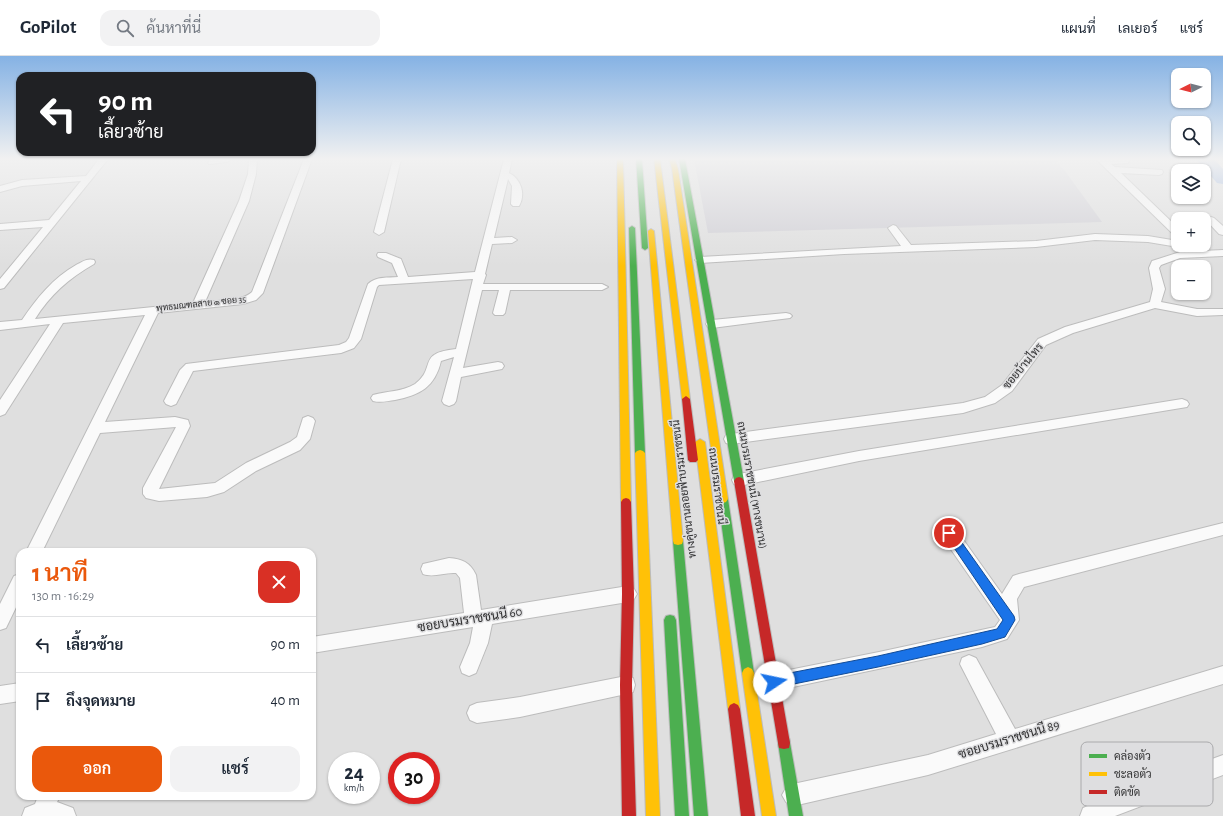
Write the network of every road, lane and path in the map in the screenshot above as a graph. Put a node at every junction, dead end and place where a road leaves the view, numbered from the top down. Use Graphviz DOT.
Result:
graph roads {
  1 [pos="75,194"];
  2 [pos="246,194"];
  3 [pos="295,194"];
  4 [pos="388,194"];
  5 [pos="500,194"];
  6 [pos="517,194"];
  7 [pos="621,194"];
  8 [pos="641,194"];
  9 [pos="648,194"];
  10 [pos="661,194"];
  11 [pos="669,194"];
  12 [pos="679,194"];
  13 [pos="688,194"];
  14 [pos="1138,194"];
  15 [pos="516,204"];
  16 [pos="631,217"];
  17 [pos="1211,221"];
  18 [pos="52,223"];
  19 [pos="0,226"];
  20 [pos="1171,226"];
  21 [pos="893,228"];
  22 [pos="378,232"];
  23 [pos="1223,232"];
  24 [pos="512,240"];
  25 [pos="489,241"];
  26 [pos="1171,243"];
  27 [pos="908,249"];
  28 [pos="1211,251"];
  29 [pos="1182,252"];
  30 [pos="1223,253"];
  31 [pos="382,255"];
  32 [pos="700,260"];
  33 [pos="90,262"];
  34 [pos="0,272"];
  35 [pos="12,272"];
  36 [pos="481,275"];
  37 [pos="404,279"];
  38 [pos="0,286"];
  39 [pos="477,287"];
  40 [pos="602,287"];
  41 [pos="505,288"];
  42 [pos="198,304"];
  43 [pos="1155,304"];
  44 [pos="154,309"];
  45 [pos="1223,312"];
  46 [pos="499,313"];
  47 [pos="786,316"];
  48 [pos="59,320"];
  49 [pos="26,323"];
  50 [pos="712,324"];
  51 [pos="0,326"];
  52 [pos="652,346"];
  53 [pos="461,352"];
  54 [pos="498,366"];
  55 [pos="456,374"];
  56 [pos="378,398"];
  57 [pos="171,401"];
  58 [pos="449,401"];
  59 [pos="1182,404"];
  60 [pos="0,411"];
  61 [pos="308,421"];
  62 [pos="95,428"];
  63 [pos="731,439"];
  64 [pos="739,480"];
  65 [pos="698,500"];
  66 [pos="1223,529"];
  67 [pos="949,533"];
  68 [pos="36,548"];
  69 [pos="429,569"];
  70 [pos="16,589"];
  71 [pos="628,594"];
  72 [pos="669,612"];
  73 [pos="478,619"];
  74 [pos="1010,620"];
  75 [pos="0,622"];
  76 [pos="316,644"];
  77 [pos="969,664"];
  78 [pos="469,667"];
  79 [pos="1223,675"];
  80 [pos="774,682"];
  81 [pos="626,685"];
  82 [pos="16,693"];
  83 [pos="0,695"];
  84 [pos="477,713"];
  85 [pos="1010,740"];
  86 [pos="1223,766"];
  87 [pos="1213,770"];
  88 [pos="793,795"];
  89 [pos="1114,806"];
  90 [pos="42,808"];
  91 [pos="65,816"];
  92 [pos="629,816"];
  93 [pos="654,816"];
  94 [pos="682,816"];
  95 [pos="701,816"];
  96 [pos="748,816"];
  97 [pos="769,816"];
  98 [pos="796,816"];
  99 [pos="1091,816"];
  1 -- 18 [label="street"];
  2 -- 42 [label="street"];
  3 -- 42 [label="street, พุทธมณฑลสาย ๑ ซอย 35"];
  4 -- 22 [label="street"];
  5 -- 25 [label="street"];
  6 -- 15 [label="street"];
  7 -- 71 [label="main road"];
  8 -- 52 [label="main road"];
  9 -- 95 [label="main road, ทางคู่ขนานลอยฟ้าบรมราชชนนี"];
  10 -- 65 [label="main road, ทางคู่ขนานลอยฟ้าบรมราชชนนี"];
  11 -- 96 [label="main road, ถนนบรมราชชนนี"];
  12 -- 97 [label="main road"];
  13 -- 32 [label="main road, ถนนบรมราชชนนี (ทางขนาน)"];
  14 -- 20 [label="street"];
  16 -- 93 [label="main road"];
  17 -- 23 [label="street"];
  18 -- 19 [label="street"];
  18 -- 35 [label="street"];
  21 -- 27 [label="street"];
  24 -- 25 [label="street"];
  25 -- 36 [label="street"];
  26 -- 27 [label="street"];
  27 -- 32 [label="street"];
  28 -- 30 [label="street"];
  29 -- 43 [label="street"];
  31 -- 37 [label="street"];
  32 -- 50 [label="main road, ถนนบรมราชชนนี (ทางขนาน)"];
  33 -- 49 [label="street"];
  34 -- 35 [label="street"];
  35 -- 38 [label="street"];
  36 -- 37 [label="street"];
  36 -- 39 [label="street"];
  37 -- 57 [label="street"];
  39 -- 41 [label="street"];
  39 -- 53 [label="street"];
  40 -- 41 [label="street"];
  41 -- 46 [label="street"];
  42 -- 44 [label="street, พุทธมณฑลสาย ๑ ซอย 35"];
  43 -- 45 [label="street"];
  43 -- 63 [label="street, ซอยบ้านไทร"];
  44 -- 48 [label="street, พุทธมณฑลสาย ๑ ซอย 35"];
  44 -- 62 [label="street"];
  47 -- 50 [label="street"];
  48 -- 49 [label="street, พุทธมณฑลสาย ๑ ซอย 35"];
  48 -- 60 [label="street"];
  49 -- 51 [label="street, พุทธมณฑลสาย ๑ ซอย 35"];
  50 -- 63 [label="main road, ถนนบรมราชชนนี (ทางขนาน)"];
  53 -- 55 [label="street"];
  53 -- 56 [label="street"];
  54 -- 55 [label="street"];
  55 -- 58 [label="street"];
  59 -- 64 [label="street"];
  61 -- 62 [label="street"];
  62 -- 68 [label="street"];
  63 -- 64 [label="main road, ถนนบรมราชชนนี (ทางขนาน)"];
  64 -- 80 [label="main road, ถนนบรมราชชนนี (ทางขนาน)"];
  66 -- 74 [label="street"];
  67 -- 74 [label="street"];
  69 -- 73 [label="street"];
  70 -- 75 [label="street"];
  71 -- 73 [label="street, ซอยบรมราชชนนี 60"];
  71 -- 81 [label="main road"];
  72 -- 94 [label="main road"];
  73 -- 76 [label="street, ซอยบรมราชชนนี 60"];
  73 -- 78 [label="street"];
  74 -- 80 [label="street"];
  77 -- 85 [label="street"];
  79 -- 85 [label="street, ซอยบรมราชชนนี 89"];
  80 -- 88 [label="main road, ถนนบรมราชชนนี (ทางขนาน)"];
  81 -- 84 [label="street"];
  81 -- 92 [label="main road"];
  82 -- 83 [label="street"];
  85 -- 88 [label="street, ซอยบรมราชชนนี 89"];
  86 -- 87 [label="street"];
  88 -- 98 [label="main road, ถนนบรมราชชนนี (ทางขนาน)"];
  89 -- 99 [label="street"];
  90 -- 91 [label="street"];
}
